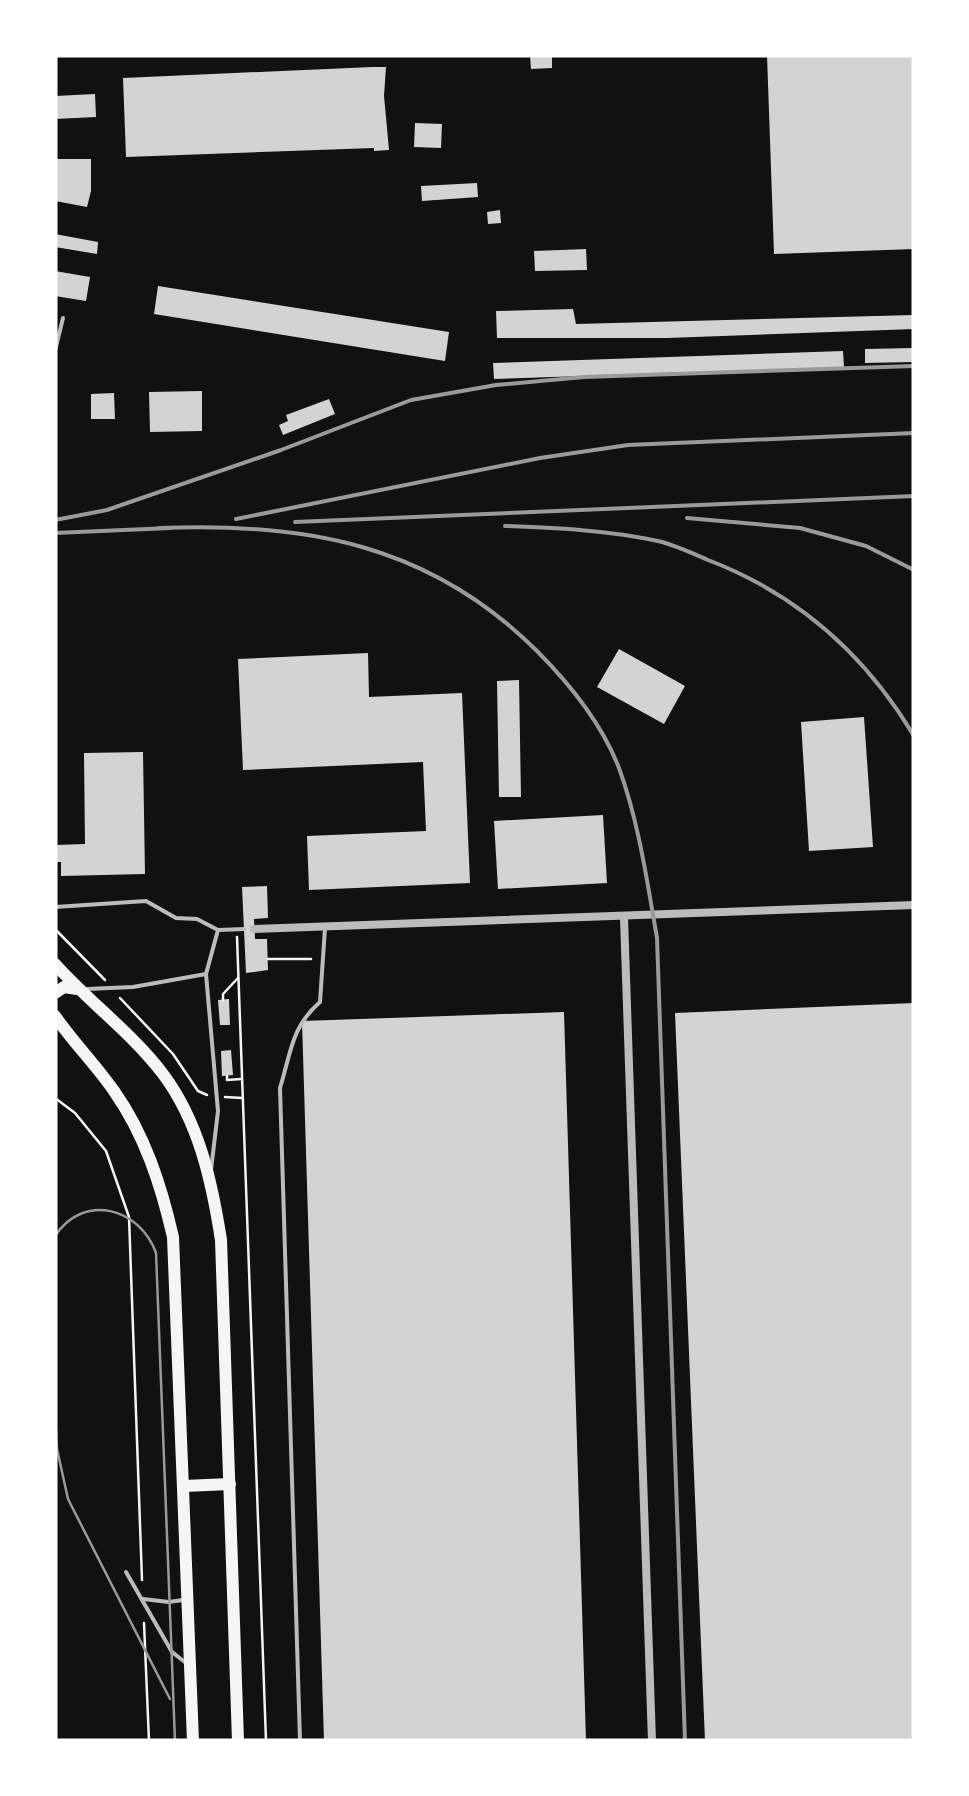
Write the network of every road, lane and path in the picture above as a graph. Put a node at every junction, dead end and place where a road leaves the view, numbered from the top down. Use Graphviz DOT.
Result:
graph roads {
  1 [pos="63,318"];
  2 [pos="55,351"];
  3 [pos="914,905"];
  4 [pos="55,907"];
  5 [pos="624,918"];
  6 [pos="325,927"];
  7 [pos="55,929"];
  8 [pos="245,929"];
  9 [pos="218,930"];
  10 [pos="323,958"];
  11 [pos="268,959"];
  12 [pos="246,960"];
  13 [pos="238,961"];
  14 [pos="55,964"];
  15 [pos="206,974"];
  16 [pos="239,977"];
  17 [pos="112,988"];
  18 [pos="78,989"];
  19 [pos="55,993"];
  20 [pos="223,1000"];
  21 [pos="56,1019"];
  22 [pos="227,1076"];
  23 [pos="242,1078"];
  24 [pos="216,1096"];
  25 [pos="55,1098"];
  26 [pos="243,1098"];
  27 [pos="211,1175"];
  28 [pos="230,1484"];
  29 [pos="184,1486"];
  30 [pos="126,1572"];
  31 [pos="188,1598"];
  32 [pos="143,1599"];
  33 [pos="190,1666"];
  34 [pos="149,1741"];
  35 [pos="193,1741"];
  36 [pos="238,1741"];
  37 [pos="266,1741"];
  38 [pos="300,1741"];
  39 [pos="652,1741"];
  1 -- 2 [label="lane"];
  3 -- 5 [label="street"];
  4 -- 9 [label="lane"];
  5 -- 6 [label="street"];
  5 -- 39 [label="street"];
  6 -- 8 [label="street"];
  6 -- 10 [label="lane"];
  7 -- 17 [label="path"];
  8 -- 9 [label="lane"];
  8 -- 13 [label="path"];
  9 -- 15 [label="lane"];
  10 -- 11 [label="path"];
  10 -- 38 [label="lane"];
  12 -- 13 [label="path"];
  13 -- 16 [label="path"];
  14 -- 18 [label="main road"];
  15 -- 17 [label="lane"];
  15 -- 24 [label="lane"];
  16 -- 20 [label="path"];
  16 -- 23 [label="path"];
  17 -- 18 [label="lane"];
  17 -- 24 [label="path"];
  18 -- 19 [label="main road"];
  18 -- 27 [label="main road"];
  21 -- 29 [label="main road"];
  22 -- 23 [label="path"];
  23 -- 26 [label="path"];
  24 -- 26 [label="path"];
  24 -- 27 [label="lane"];
  25 -- 32 [label="path"];
  26 -- 37 [label="path"];
  27 -- 28 [label="main road"];
  28 -- 29 [label="main road"];
  28 -- 36 [label="main road"];
  29 -- 31 [label="main road"];
  30 -- 32 [label="lane"];
  31 -- 32 [label="lane"];
  31 -- 33 [label="main road"];
  32 -- 33 [label="lane"];
  32 -- 34 [label="path"];
  33 -- 35 [label="main road"];
}
